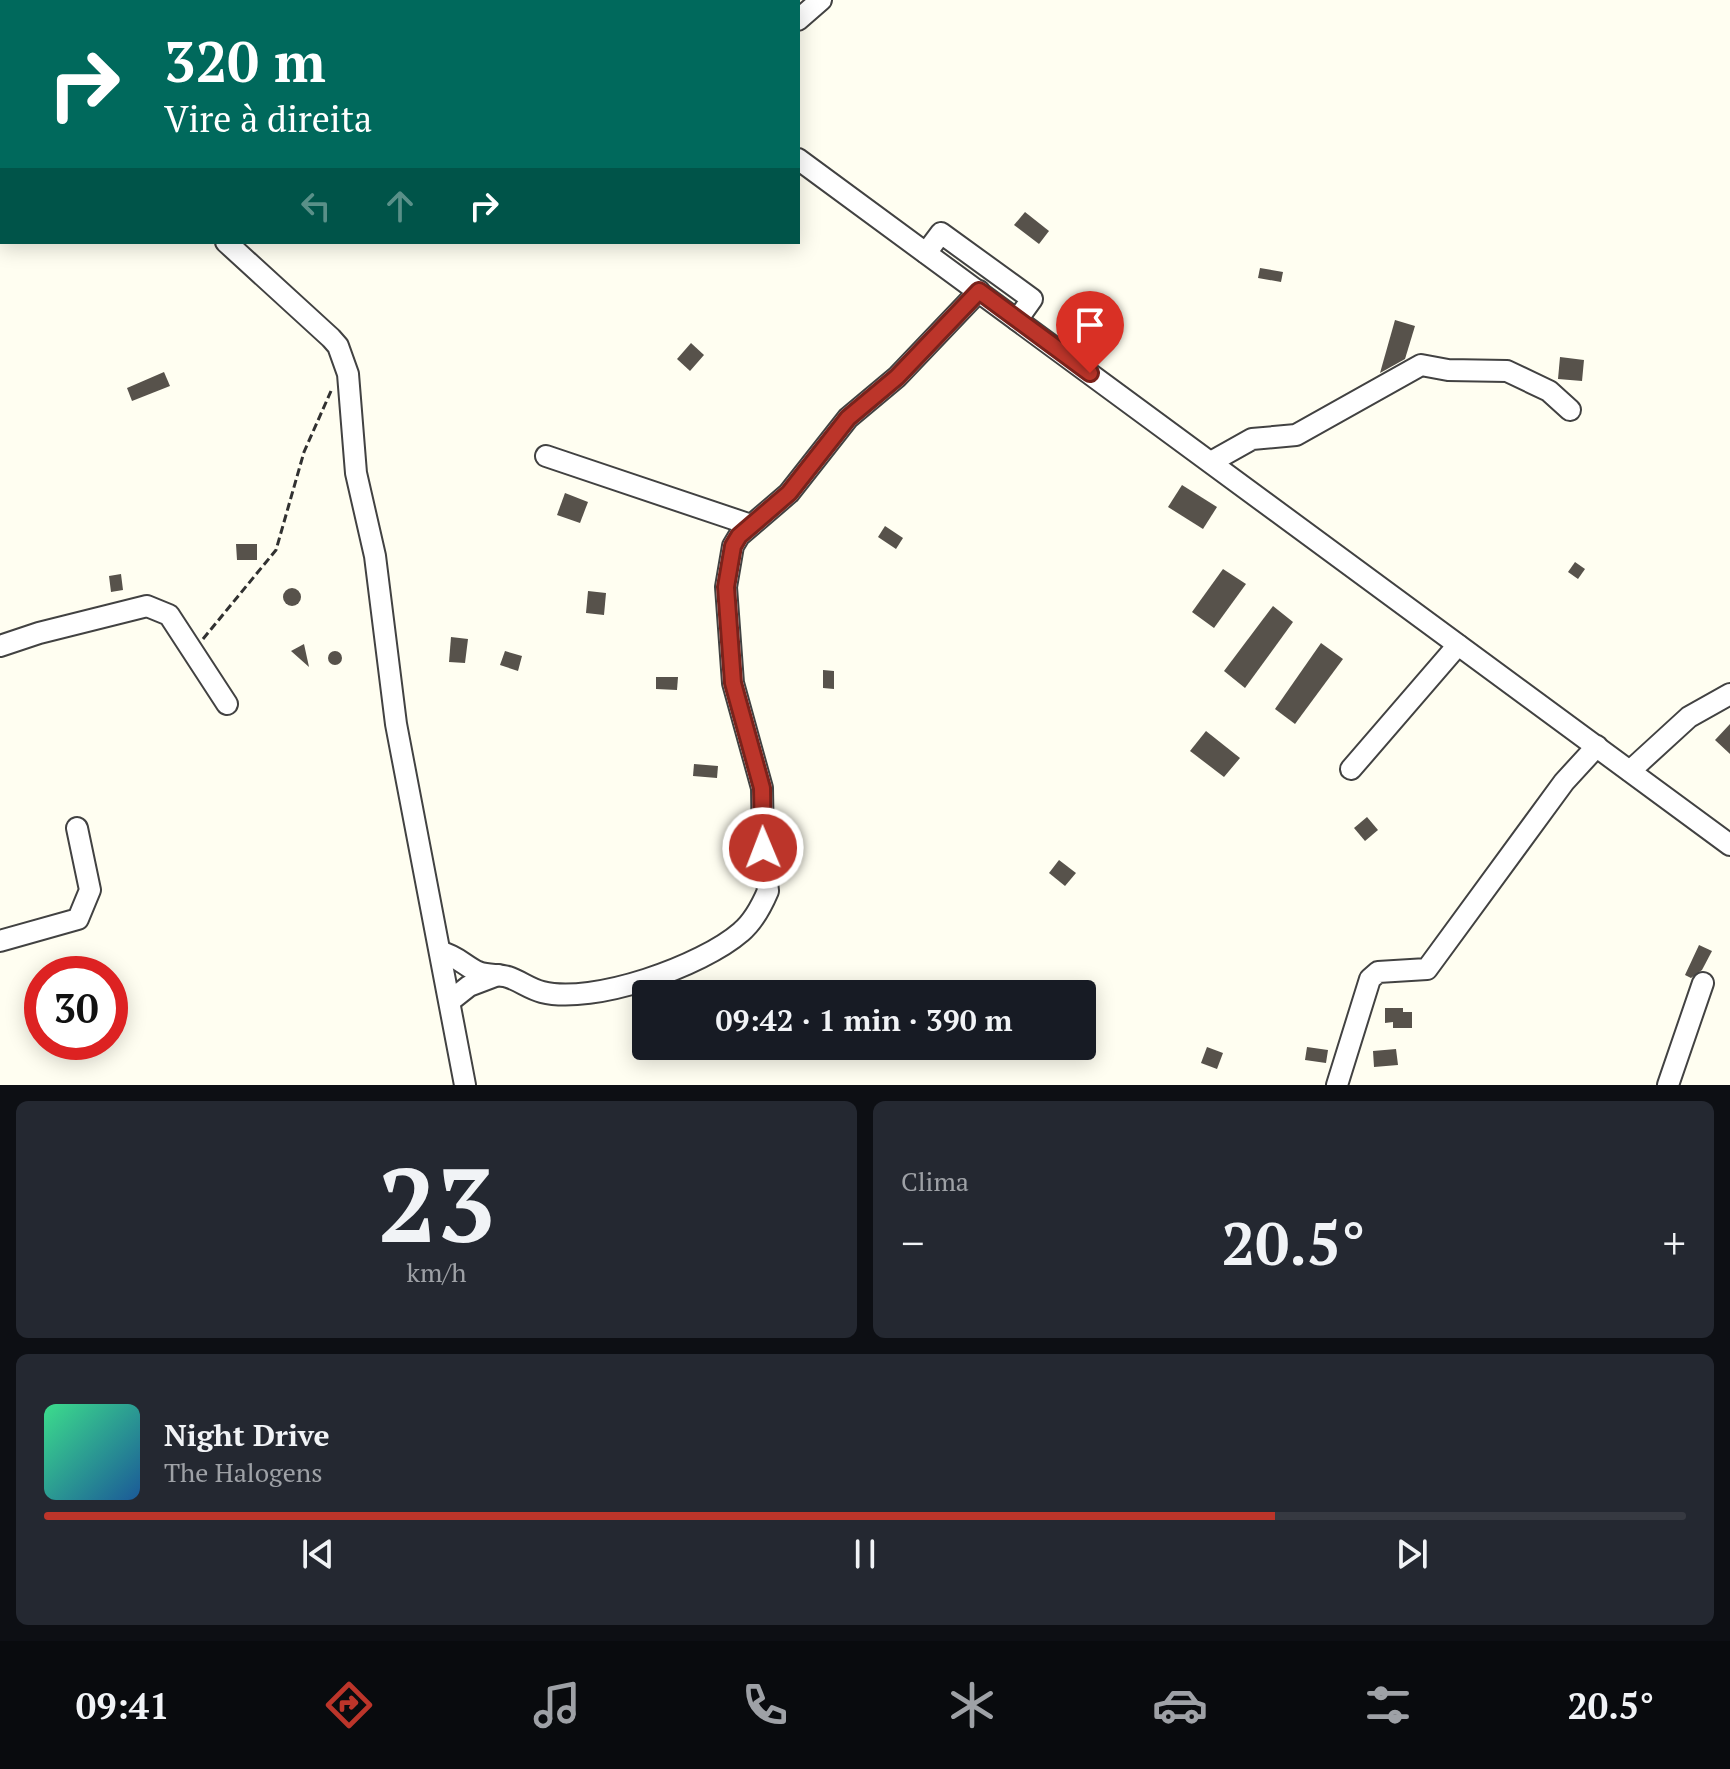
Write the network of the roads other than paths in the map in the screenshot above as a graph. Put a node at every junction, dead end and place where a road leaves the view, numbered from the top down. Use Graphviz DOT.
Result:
graph roads {
  1 [pos="821,0"];
  2 [pos="800,18"];
  3 [pos="800,160"];
  4 [pos="228,244"];
  5 [pos="926,253"];
  6 [pos="979,291"];
  7 [pos="1017,320"];
  8 [pos="1570,410"];
  9 [pos="546,456"];
  10 [pos="1211,462"];
  11 [pos="751,525"];
  12 [pos="1458,645"];
  13 [pos="0,646"];
  14 [pos="1730,694"];
  15 [pos="227,704"];
  16 [pos="1597,746"];
  17 [pos="1351,769"];
  18 [pos="1630,771"];
  19 [pos="77,828"];
  20 [pos="1730,845"];
  21 [pos="0,941"];
  22 [pos="441,952"];
  23 [pos="498,975"];
  24 [pos="1703,983"];
  25 [pos="450,1001"];
  26 [pos="465,1085"];
  27 [pos="1337,1085"];
  28 [pos="1668,1085"];
  1 -- 2 [label="street"];
  3 -- 5 [label="street"];
  4 -- 22 [label="street"];
  5 -- 6 [label="street"];
  5 -- 7 [label="street"];
  6 -- 7 [label="street"];
  6 -- 11 [label="street"];
  7 -- 10 [label="street"];
  8 -- 10 [label="street"];
  9 -- 11 [label="street"];
  10 -- 12 [label="street"];
  11 -- 23 [label="street"];
  12 -- 16 [label="street"];
  12 -- 17 [label="street"];
  13 -- 15 [label="street"];
  14 -- 18 [label="street"];
  16 -- 18 [label="street"];
  16 -- 27 [label="street"];
  18 -- 20 [label="street"];
  19 -- 21 [label="street"];
  22 -- 23 [label="street"];
  22 -- 25 [label="street"];
  23 -- 25 [label="street"];
  24 -- 28 [label="street"];
  25 -- 26 [label="street"];
}
